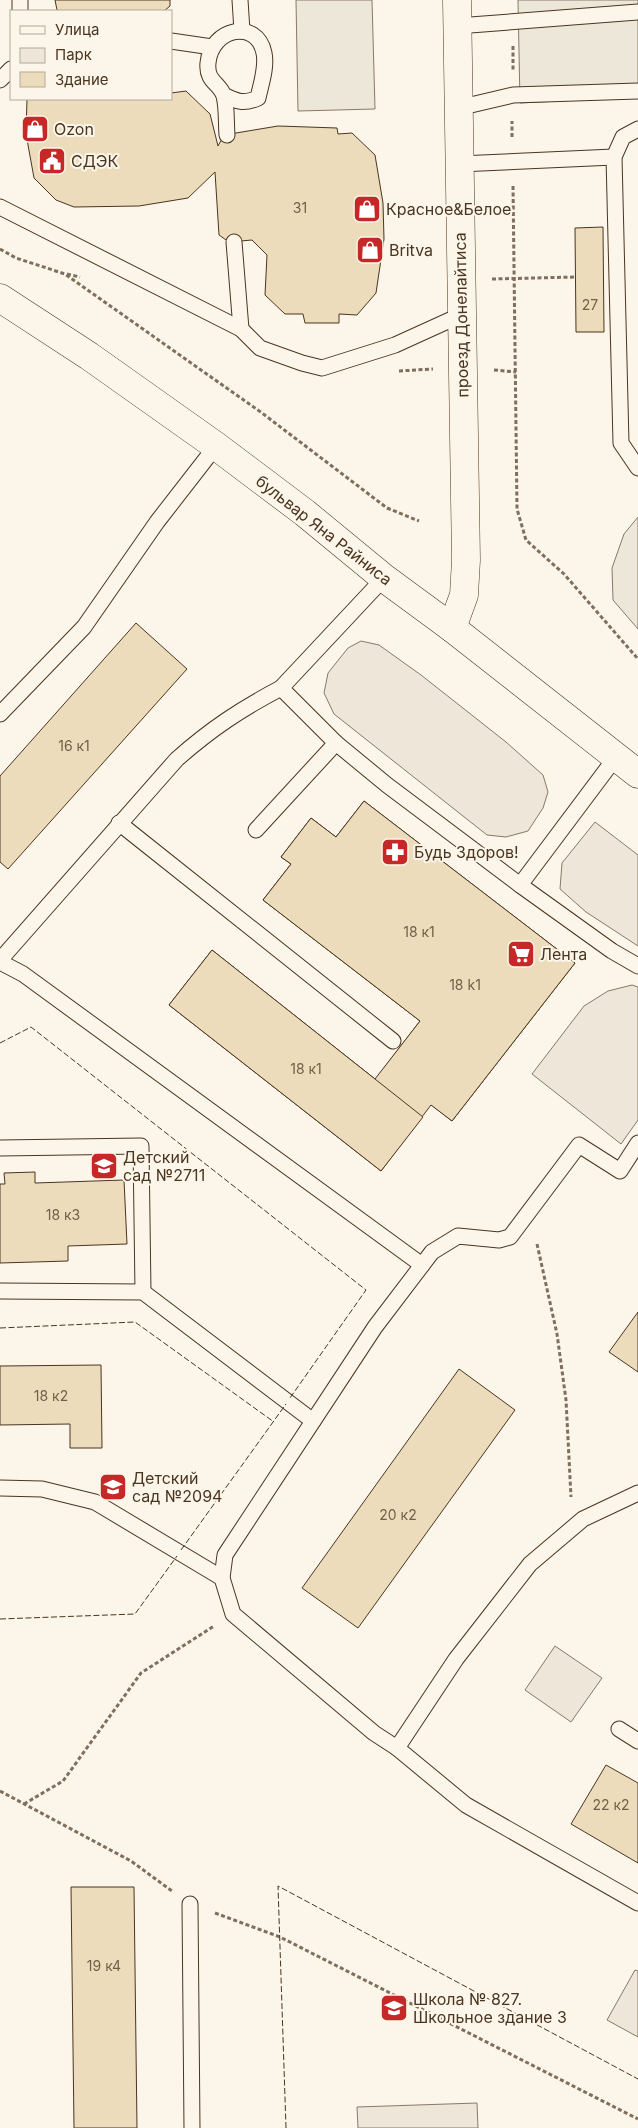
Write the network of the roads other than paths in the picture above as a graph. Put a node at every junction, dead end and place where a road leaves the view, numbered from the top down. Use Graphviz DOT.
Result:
graph roads {
  1 [pos="240,0"];
  2 [pos="638,12"];
  3 [pos="457,13"];
  4 [pos="242,31"];
  5 [pos="172,40"];
  6 [pos="212,47"];
  7 [pos="10,70"];
  8 [pos="0,80"];
  9 [pos="638,90"];
  10 [pos="224,95"];
  11 [pos="458,108"];
  12 [pos="638,130"];
  13 [pos="227,134"];
  14 [pos="614,157"];
  15 [pos="459,164"];
  16 [pos="0,207"];
  17 [pos="234,242"];
  18 [pos="0,298"];
  19 [pos="461,315"];
  20 [pos="241,329"];
  21 [pos="216,446"];
  22 [pos="638,468"];
  23 [pos="384,578"];
  24 [pos="452,628"];
  25 [pos="281,688"];
  26 [pos="0,714"];
  27 [pos="336,743"];
  28 [pos="616,757"];
  29 [pos="638,774"];
  30 [pos="119,823"];
  31 [pos="256,830"];
  32 [pos="520,885"];
  33 [pos="0,961"];
  34 [pos="638,966"];
  35 [pos="393,1041"];
  36 [pos="638,1143"];
  37 [pos="0,1148"];
  38 [pos="422,1265"];
  39 [pos="0,1291"];
  40 [pos="142,1292"];
  41 [pos="313,1421"];
  42 [pos="0,1488"];
  43 [pos="638,1493"];
  44 [pos="222,1578"];
  45 [pos="619,1729"];
  46 [pos="638,1740"];
  47 [pos="397,1748"];
  48 [pos="638,1903"];
  49 [pos="190,1904"];
  50 [pos="192,2128"];
  1 -- 4 [label="lane"];
  2 -- 3 [label="lane"];
  3 -- 11 [label="main road, проезд Донелайтиса"];
  4 -- 6 [label="lane"];
  4 -- 10 [label="lane"];
  5 -- 6 [label="lane"];
  6 -- 10 [label="lane"];
  7 -- 8 [label="lane"];
  9 -- 11 [label="lane"];
  10 -- 13 [label="lane"];
  11 -- 15 [label="main road, проезд Донелайтиса"];
  12 -- 14 [label="lane"];
  14 -- 15 [label="lane"];
  14 -- 22 [label="lane"];
  15 -- 19 [label="main road, проезд Донелайтиса"];
  16 -- 20 [label="lane"];
  17 -- 20 [label="lane"];
  18 -- 21 [label="main road, бульвар Яна Райниса"];
  19 -- 20 [label="lane"];
  19 -- 24 [label="main road, проезд Донелайтиса"];
  21 -- 23 [label="main road, бульвар Яна Райниса"];
  21 -- 26 [label="lane"];
  23 -- 24 [label="main road, бульвар Яна Райниса"];
  23 -- 25 [label="lane"];
  24 -- 28 [label="main road, бульвар Яна Райниса"];
  25 -- 27 [label="lane"];
  25 -- 30 [label="lane"];
  27 -- 31 [label="lane"];
  27 -- 32 [label="lane"];
  28 -- 29 [label="main road, бульвар Яна Райниса"];
  28 -- 32 [label="lane"];
  30 -- 33 [label="lane"];
  30 -- 35 [label="lane"];
  32 -- 34 [label="lane"];
  33 -- 38 [label="lane"];
  36 -- 38 [label="lane"];
  37 -- 40 [label="lane"];
  38 -- 41 [label="lane"];
  39 -- 40 [label="lane"];
  40 -- 41 [label="lane"];
  41 -- 44 [label="lane"];
  42 -- 44 [label="lane"];
  43 -- 47 [label="lane"];
  44 -- 47 [label="lane"];
  45 -- 46 [label="lane"];
  47 -- 48 [label="lane"];
  49 -- 50 [label="lane"];
}
